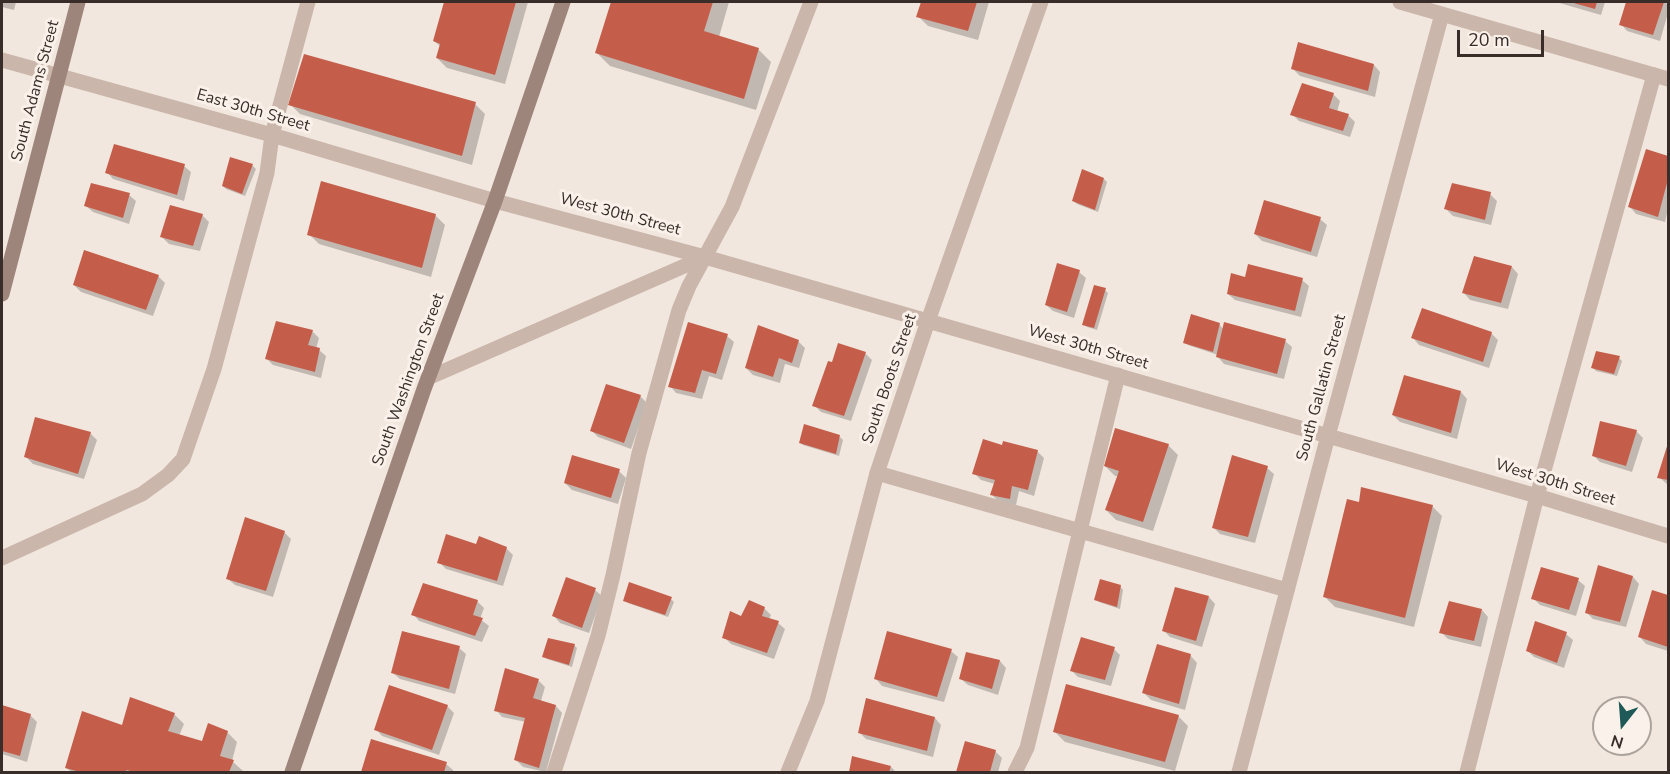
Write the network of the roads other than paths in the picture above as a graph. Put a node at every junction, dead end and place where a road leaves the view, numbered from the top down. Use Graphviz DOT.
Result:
graph roads {
  1 [pos="78,2"];
  2 [pos="308,2"];
  3 [pos="563,2"];
  4 [pos="811,2"];
  5 [pos="1041,2"];
  6 [pos="1400,2"];
  7 [pos="1442,14"];
  8 [pos="2,60"];
  9 [pos="59,76"];
  10 [pos="1661,77"];
  11 [pos="272,135"];
  12 [pos="495,201"];
  13 [pos="705,256"];
  14 [pos="2,294"];
  15 [pos="928,321"];
  16 [pos="1118,375"];
  17 [pos="428,378"];
  18 [pos="1328,436"];
  19 [pos="877,473"];
  20 [pos="1537,496"];
  21 [pos="1080,531"];
  22 [pos="1668,536"];
  23 [pos="2,558"];
  24 [pos="1287,590"];
  25 [pos="292,772"];
  26 [pos="554,772"];
  27 [pos="788,772"];
  28 [pos="1015,772"];
  29 [pos="1239,772"];
  30 [pos="1467,772"];
  1 -- 9 [label="main road, South Adams Street"];
  2 -- 11 [label="street"];
  3 -- 12 [label="main road, South Washington Street"];
  4 -- 13 [label="street"];
  5 -- 15 [label="street, South Boots Street"];
  6 -- 7 [label="street"];
  7 -- 10 [label="street"];
  7 -- 18 [label="street, South Gallatin Street"];
  8 -- 9 [label="street, East 30th Street"];
  9 -- 11 [label="street, East 30th Street"];
  9 -- 14 [label="main road, South Adams Street"];
  10 -- 20 [label="street"];
  11 -- 12 [label="street, East 30th Street"];
  11 -- 23 [label="street"];
  12 -- 13 [label="street, West 30th Street"];
  12 -- 17 [label="main road, South Washington Street"];
  13 -- 15 [label="street, West 30th Street"];
  13 -- 17 [label="street"];
  13 -- 26 [label="street"];
  15 -- 16 [label="street, West 30th Street"];
  15 -- 19 [label="street, South Boots Street"];
  16 -- 18 [label="street, West 30th Street"];
  16 -- 21 [label="street"];
  17 -- 25 [label="main road, South Washington Street"];
  18 -- 20 [label="street, West 30th Street"];
  18 -- 24 [label="street, South Gallatin Street"];
  19 -- 21 [label="street"];
  19 -- 27 [label="street, South Boots Street"];
  20 -- 22 [label="street, West 30th Street"];
  20 -- 30 [label="street"];
  21 -- 24 [label="street"];
  21 -- 28 [label="street"];
  24 -- 29 [label="street, South Gallatin Street"];
}
